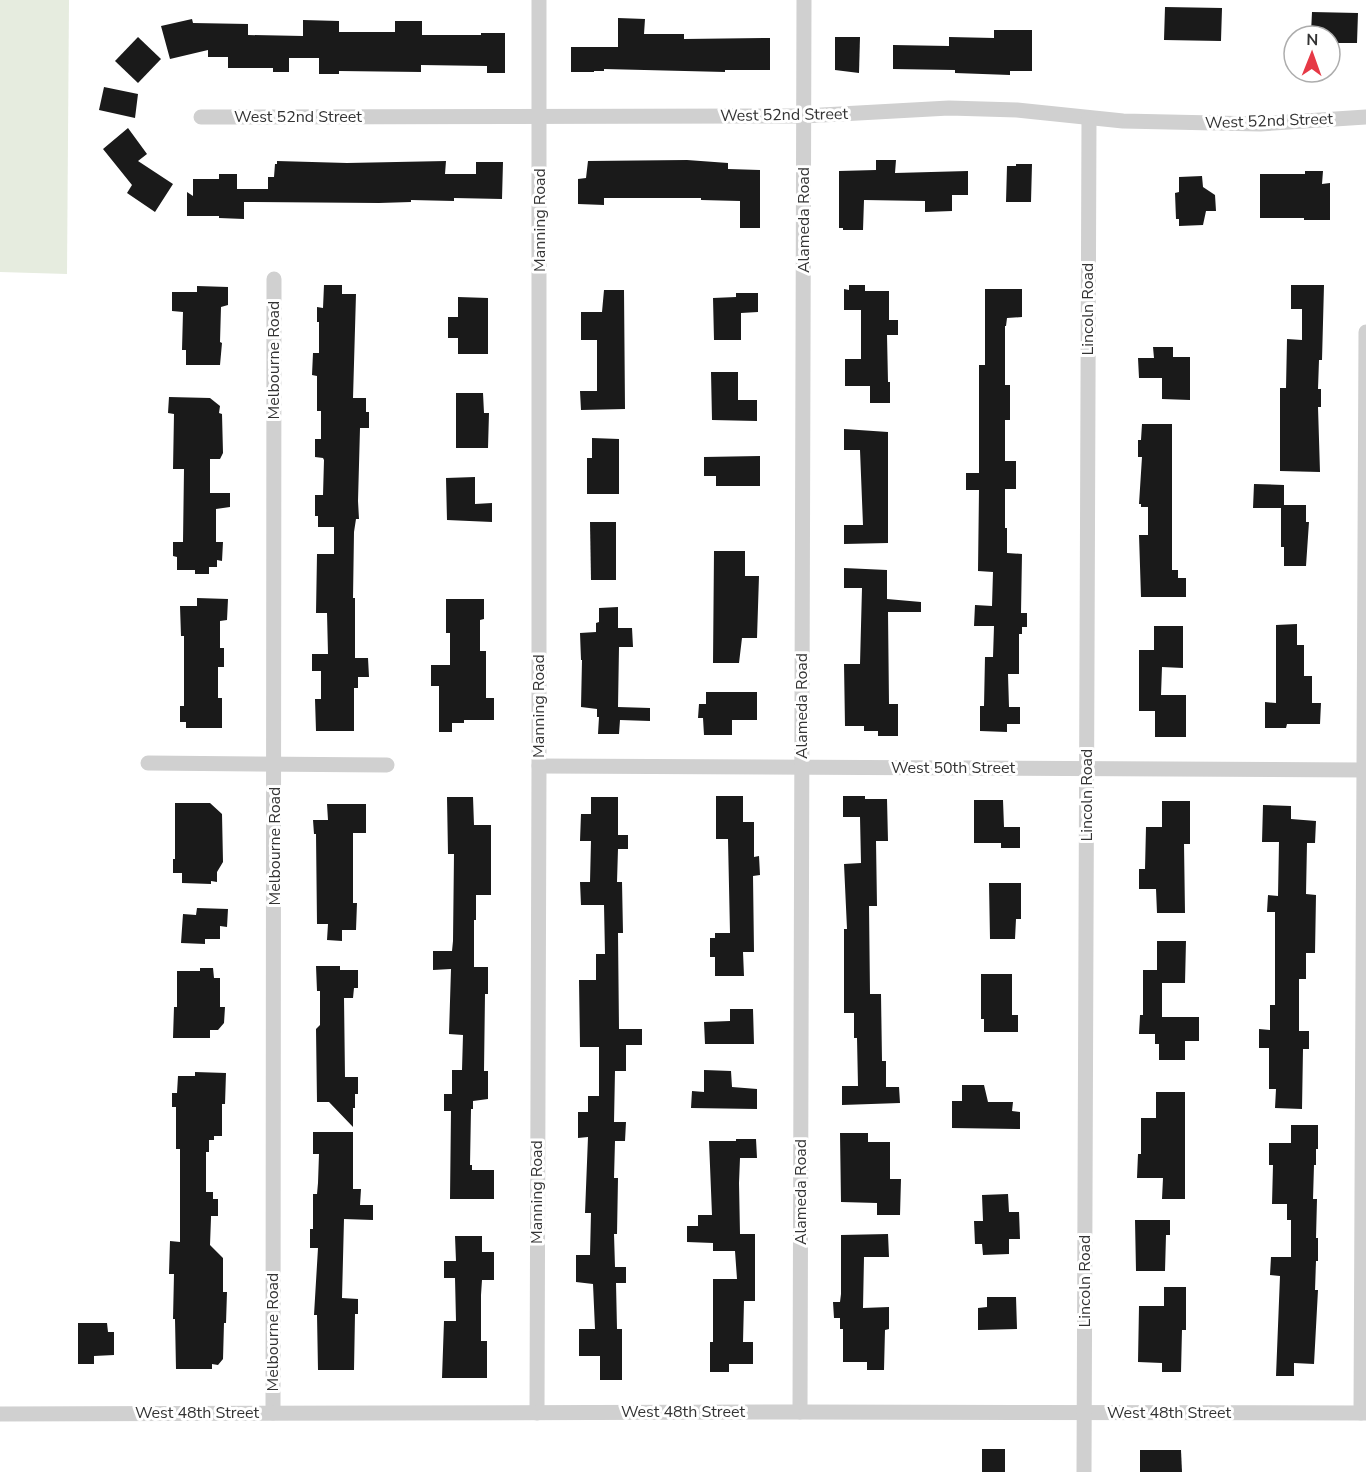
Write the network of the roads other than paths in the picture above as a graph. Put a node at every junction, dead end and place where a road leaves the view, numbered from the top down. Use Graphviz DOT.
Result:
graph roads {
  1 [pos="539,0"];
  2 [pos="804,0"];
  3 [pos="539,116"];
  4 [pos="804,116"];
  5 [pos="201,117"];
  6 [pos="1366,117"];
  7 [pos="1089,118"];
  8 [pos="274,279"];
  9 [pos="1366,332"];
  10 [pos="148,763"];
  11 [pos="275,765"];
  12 [pos="387,765"];
  13 [pos="539,766"];
  14 [pos="802,768"];
  15 [pos="1087,769"];
  16 [pos="1365,770"];
  17 [pos="801,1412"];
  18 [pos="1084,1412"];
  19 [pos="273,1413"];
  20 [pos="537,1413"];
  21 [pos="1364,1413"];
  22 [pos="0,1414"];
  23 [pos="1084,1472"];
  1 -- 3 [label="street, Manning Road"];
  2 -- 4 [label="street, Alameda Road"];
  3 -- 4 [label="street, West 52nd Street"];
  3 -- 5 [label="street, West 52nd Street"];
  3 -- 13 [label="street, Manning Road"];
  4 -- 7 [label="street, West 52nd Street"];
  4 -- 14 [label="street, Alameda Road"];
  6 -- 7 [label="street, West 52nd Street"];
  7 -- 15 [label="street, Lincoln Road"];
  8 -- 11 [label="street, Melbourne Road"];
  9 -- 16 [label="street"];
  10 -- 11 [label="street"];
  11 -- 12 [label="street"];
  11 -- 19 [label="street, Melbourne Road"];
  13 -- 14 [label="street, West 50th Street"];
  13 -- 20 [label="street, Manning Road"];
  14 -- 15 [label="street, West 50th Street"];
  14 -- 17 [label="street, Alameda Road"];
  15 -- 16 [label="street, West 50th Street"];
  15 -- 18 [label="street, Lincoln Road"];
  16 -- 21 [label="street"];
  17 -- 18 [label="street, West 48th Street"];
  17 -- 20 [label="street, West 48th Street"];
  18 -- 21 [label="street, West 48th Street"];
  18 -- 23 [label="street, Lincoln Road"];
  19 -- 20 [label="street, West 48th Street"];
  19 -- 22 [label="street, West 48th Street"];
}
